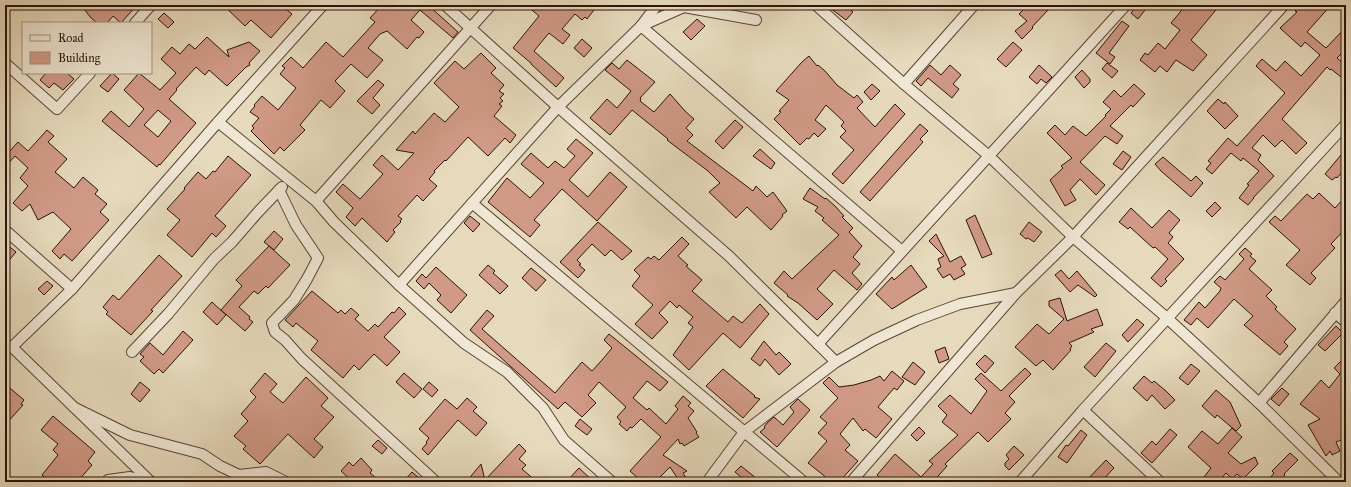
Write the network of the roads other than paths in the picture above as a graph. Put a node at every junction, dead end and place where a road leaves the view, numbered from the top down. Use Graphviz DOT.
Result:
graph roads {
  1 [pos="151,5"];
  2 [pos="323,5"];
  3 [pos="445,5"];
  4 [pos="491,5"];
  5 [pos="657,5"];
  6 [pos="816,5"];
  7 [pos="974,5"];
  8 [pos="1126,5"];
  9 [pos="1284,5"];
  10 [pos="756,20"];
  11 [pos="136,22"];
  12 [pos="642,26"];
  13 [pos="471,28"];
  14 [pos="5,63"];
  15 [pos="89,74"];
  16 [pos="904,84"];
  17 [pos="558,107"];
  18 [pos="218,122"];
  19 [pos="1346,124"];
  20 [pos="989,156"];
  21 [pos="289,180"];
  22 [pos="279,190"];
  23 [pos="316,201"];
  24 [pos="472,203"];
  25 [pos="5,230"];
  26 [pos="1073,237"];
  27 [pos="902,251"];
  28 [pos="399,285"];
  29 [pos="72,289"];
  30 [pos="1016,293"];
  31 [pos="1346,301"];
  32 [pos="1335,313"];
  33 [pos="1167,318"];
  34 [pos="1346,322"];
  35 [pos="818,344"];
  36 [pos="8,347"];
  37 [pos="132,352"];
  38 [pos="836,362"];
  39 [pos="1259,403"];
  40 [pos="75,408"];
  41 [pos="1083,410"];
  42 [pos="744,432"];
  43 [pos="106,482"];
  44 [pos="151,482"];
  45 [pos="286,482"];
  46 [pos="436,482"];
  47 [pos="612,482"];
  48 [pos="707,482"];
  49 [pos="804,482"];
  50 [pos="851,482"];
  51 [pos="1020,482"];
  52 [pos="1160,482"];
  53 [pos="1339,482"];
  1 -- 11 [label="street"];
  2 -- 18 [label="street"];
  3 -- 13 [label="street"];
  4 -- 13 [label="street"];
  5 -- 12 [label="street"];
  6 -- 16 [label="street"];
  7 -- 16 [label="street"];
  8 -- 20 [label="street"];
  9 -- 26 [label="street"];
  10 -- 12 [label="street"];
  12 -- 17 [label="street"];
  12 -- 27 [label="street"];
  13 -- 17 [label="street"];
  13 -- 23 [label="street"];
  14 -- 15 [label="street"];
  16 -- 20 [label="street"];
  17 -- 24 [label="street"];
  17 -- 35 [label="street"];
  18 -- 21 [label="street"];
  18 -- 29 [label="street"];
  19 -- 33 [label="street"];
  20 -- 26 [label="street"];
  20 -- 27 [label="street"];
  21 -- 22 [label="street"];
  21 -- 23 [label="street"];
  22 -- 37 [label="street"];
  22 -- 46 [label="street"];
  23 -- 28 [label="street"];
  24 -- 28 [label="street"];
  24 -- 42 [label="street"];
  25 -- 29 [label="street"];
  26 -- 30 [label="street"];
  26 -- 33 [label="street"];
  27 -- 35 [label="street"];
  28 -- 47 [label="street"];
  29 -- 36 [label="street"];
  30 -- 38 [label="street"];
  30 -- 50 [label="street"];
  31 -- 32 [label="street"];
  32 -- 34 [label="street"];
  32 -- 39 [label="street"];
  33 -- 39 [label="street"];
  33 -- 41 [label="street"];
  35 -- 38 [label="street"];
  36 -- 40 [label="street"];
  38 -- 42 [label="street"];
  39 -- 53 [label="street"];
  40 -- 44 [label="street"];
  40 -- 45 [label="street"];
  41 -- 51 [label="street"];
  41 -- 52 [label="street"];
  42 -- 48 [label="street"];
  42 -- 49 [label="street"];
  43 -- 44 [label="street"];
}
